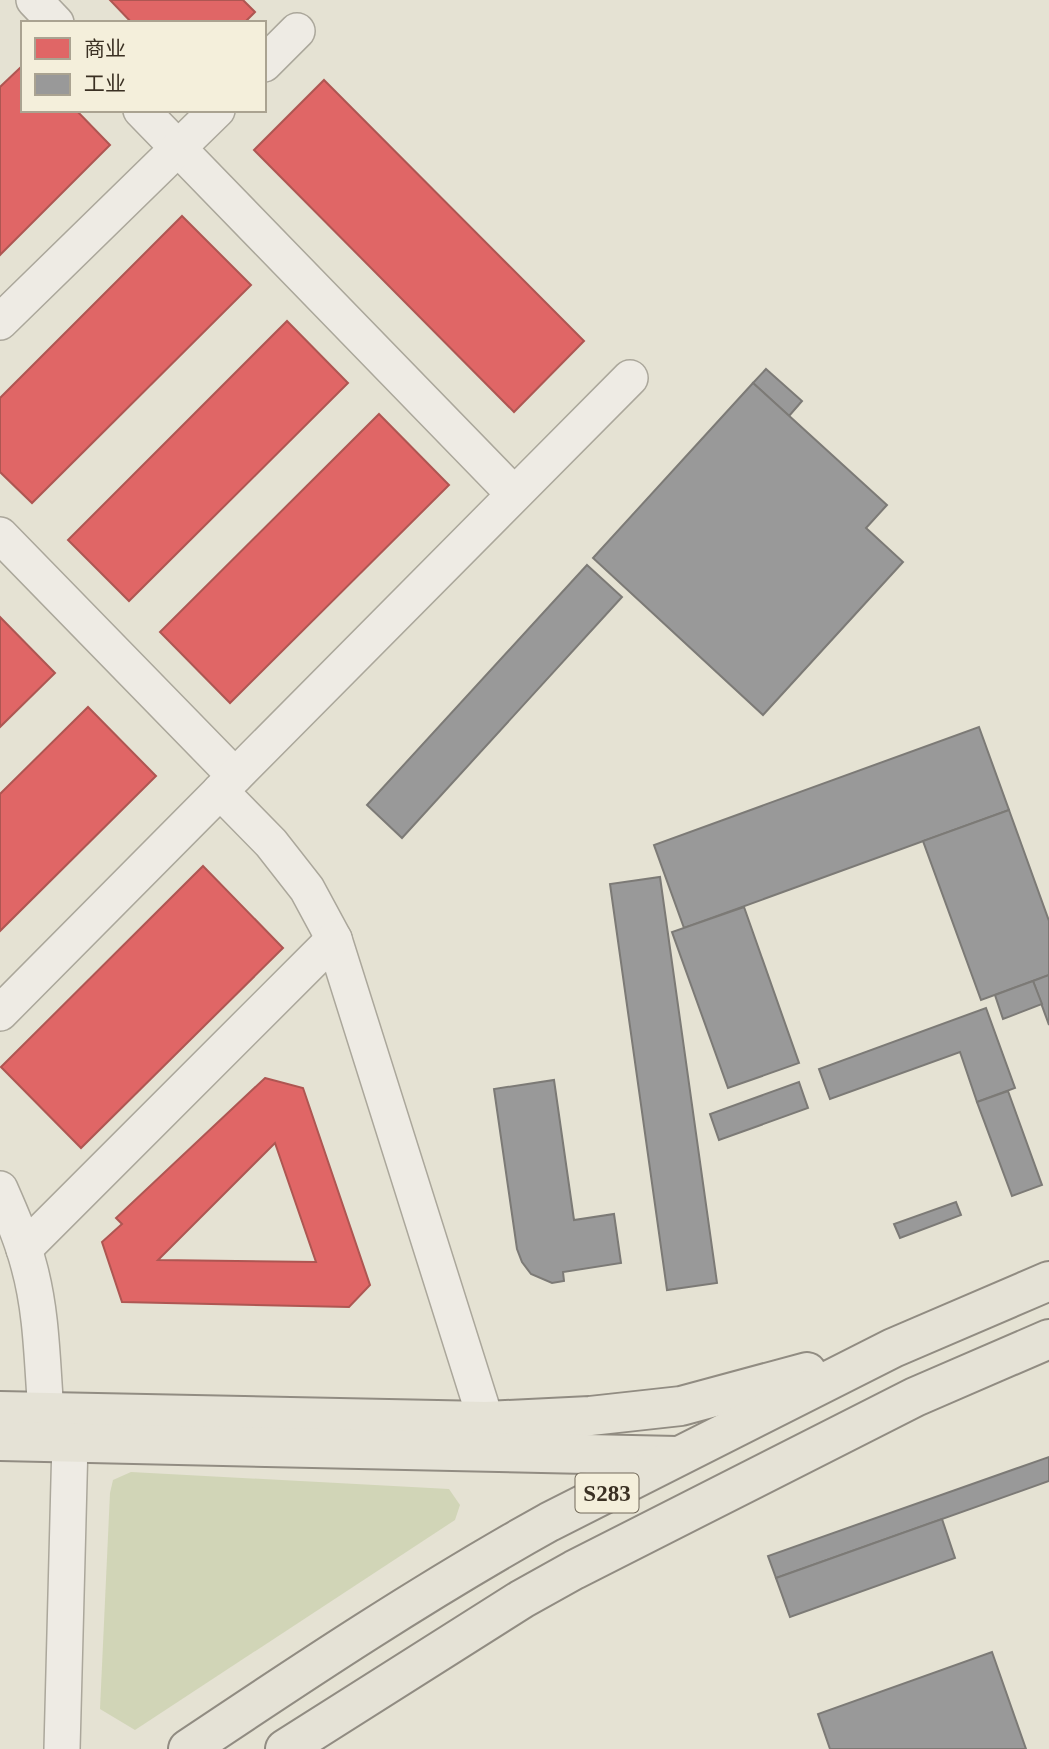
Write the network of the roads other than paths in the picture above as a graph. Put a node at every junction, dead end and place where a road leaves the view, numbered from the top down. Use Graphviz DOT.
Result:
graph roads {
  1 [pos="34,0"];
  2 [pos="54,21"];
  3 [pos="297,32"];
  4 [pos="266,62"];
  5 [pos="143,112"];
  6 [pos="215,112"];
  7 [pos="178,148"];
  8 [pos="0,322"];
  9 [pos="630,378"];
  10 [pos="514,494"];
  11 [pos="0,535"];
  12 [pos="227,784"];
  13 [pos="334,939"];
  14 [pos="0,1013"];
  15 [pos="0,1189"];
  16 [pos="24,1249"];
  17 [pos="1049,1281"];
  18 [pos="1049,1339"];
  19 [pos="893,1348"];
  20 [pos="0,1411"];
  21 [pos="46,1412"];
  22 [pos="486,1421"];
  23 [pos="0,1441"];
  24 [pos="70,1442"];
  25 [pos="679,1456"];
  26 [pos="768,1470"];
  27 [pos="62,1749"];
  28 [pos="188,1749"];
  29 [pos="285,1749"];
  1 -- 2 [label="street"];
  3 -- 4 [label="street"];
  5 -- 7 [label="street"];
  6 -- 7 [label="street"];
  7 -- 8 [label="street"];
  7 -- 10 [label="street"];
  9 -- 10 [label="street"];
  10 -- 12 [label="street"];
  11 -- 12 [label="street"];
  12 -- 13 [label="street"];
  12 -- 14 [label="street"];
  13 -- 16 [label="street"];
  13 -- 22 [label="street"];
  15 -- 16 [label="street"];
  16 -- 21 [label="street"];
  17 -- 19 [label="main road, S283"];
  18 -- 26 [label="main road, S283"];
  19 -- 22 [label="main road"];
  19 -- 25 [label="main road, S283"];
  20 -- 21 [label="main road"];
  21 -- 22 [label="main road"];
  23 -- 24 [label="main road"];
  24 -- 25 [label="main road"];
  24 -- 27 [label="street"];
  25 -- 26 [label="main road"];
  25 -- 28 [label="main road, S283"];
  26 -- 29 [label="main road, S283"];
}
